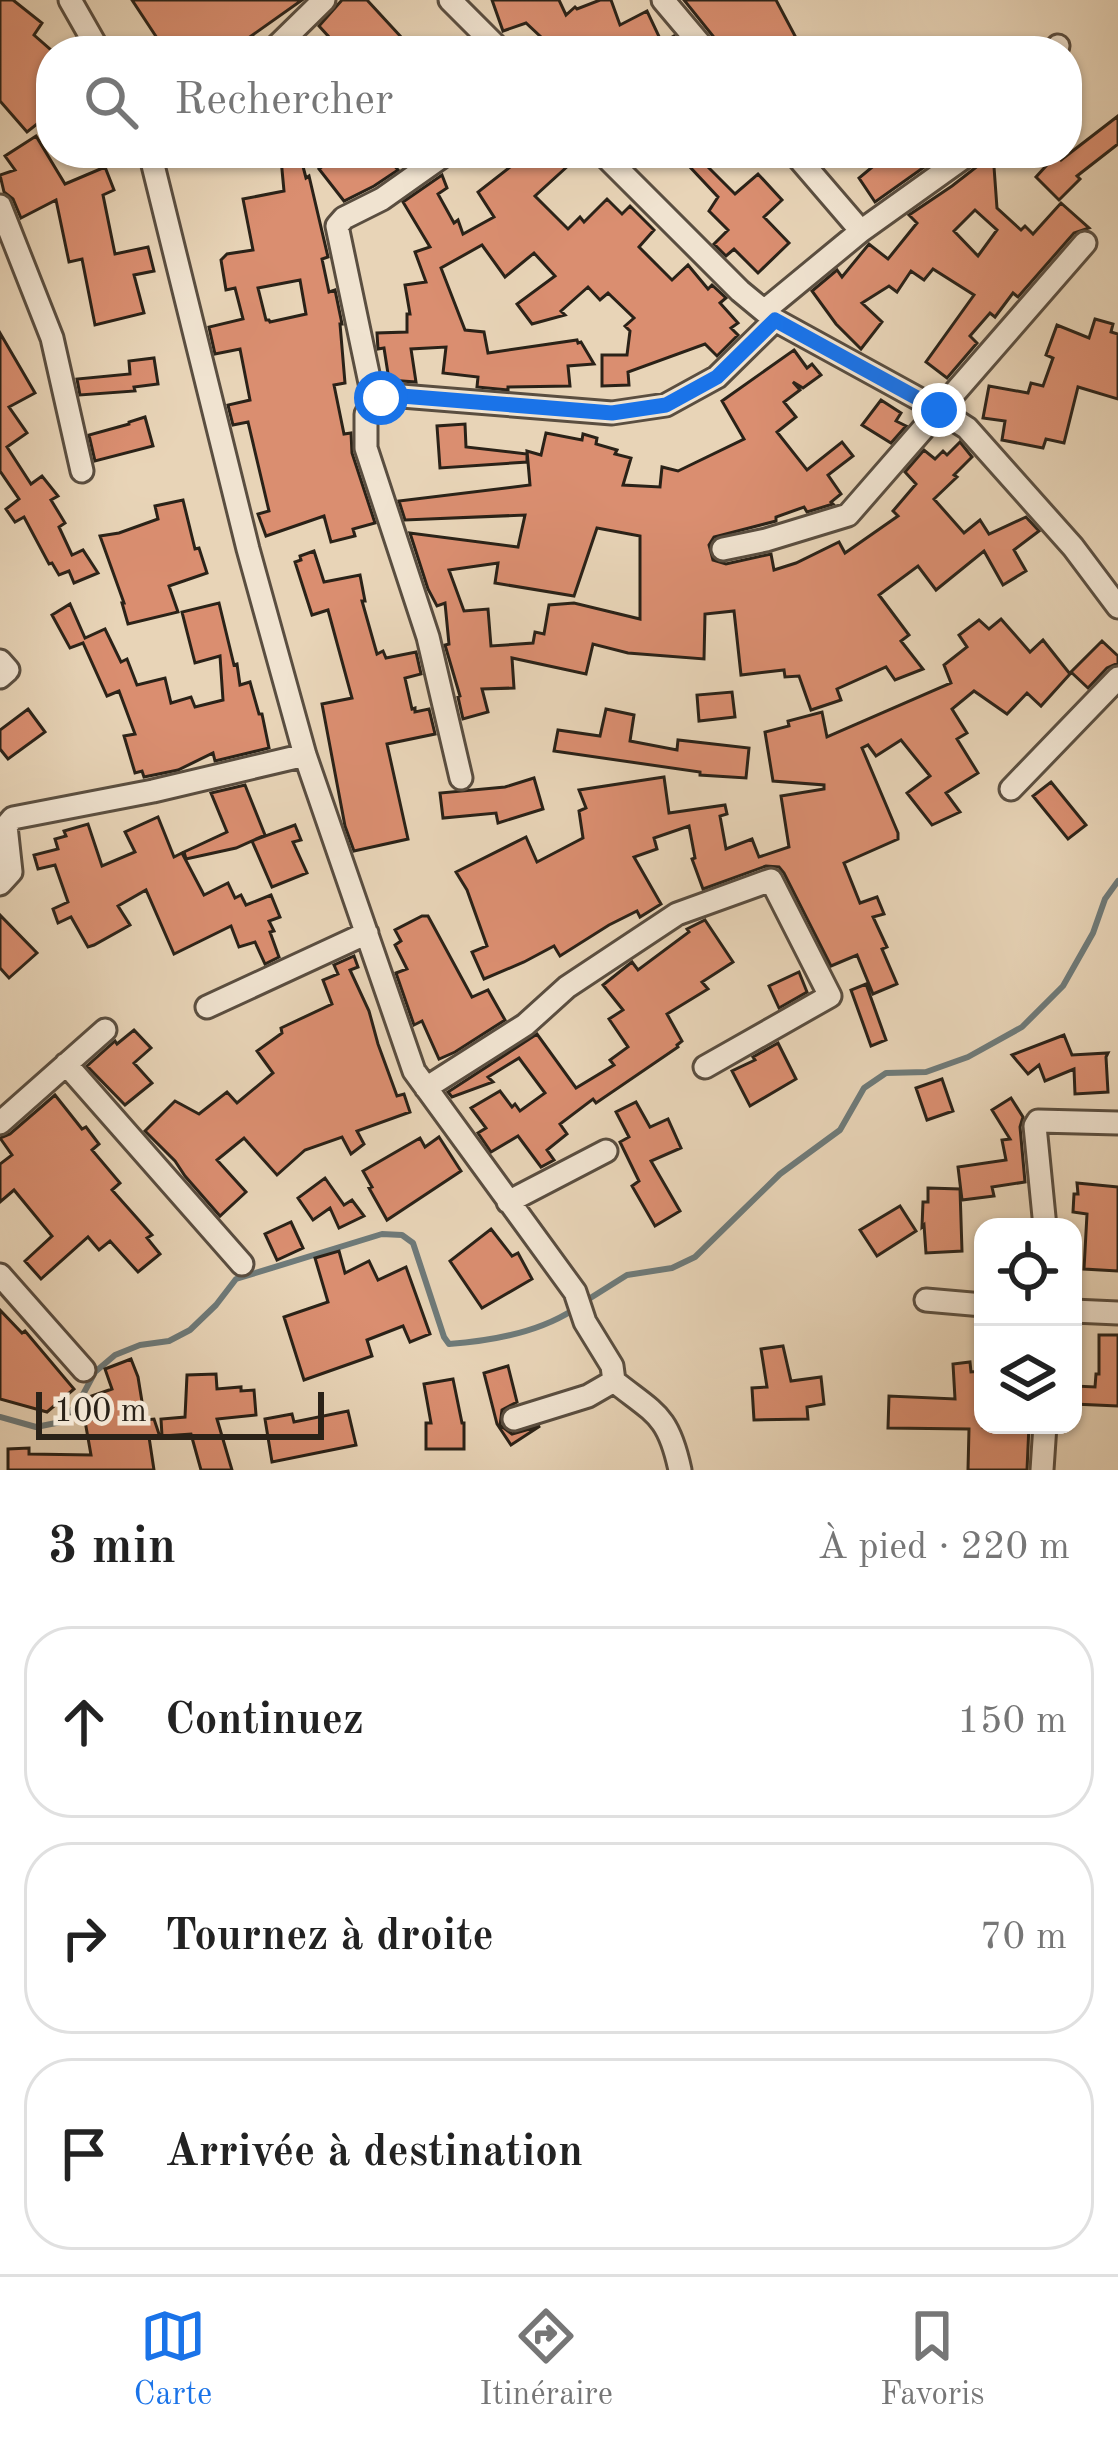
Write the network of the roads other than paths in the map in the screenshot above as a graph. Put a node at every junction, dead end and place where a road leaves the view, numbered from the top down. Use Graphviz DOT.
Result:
graph roads {
  1 [pos="70,0"];
  2 [pos="324,0"];
  3 [pos="450,0"];
  4 [pos="663,0"];
  5 [pos="90,36"];
  6 [pos="287,36"];
  7 [pos="486,36"];
  8 [pos="693,36"];
  9 [pos="154,168"];
  10 [pos="427,168"];
  11 [pos="617,168"];
  12 [pos="807,168"];
  13 [pos="949,168"];
  14 [pos="0,206"];
  15 [pos="862,231"];
  16 [pos="1085,243"];
  17 [pos="769,316"];
  18 [pos="374,403"];
  19 [pos="939,410"];
  20 [pos="82,471"];
  21 [pos="723,549"];
  22 [pos="1118,607"];
  23 [pos="0,661"];
  24 [pos="0,676"];
  25 [pos="1118,678"];
  26 [pos="305,754"];
  27 [pos="461,778"];
  28 [pos="1011,788"];
  29 [pos="0,884"];
  30 [pos="367,933"];
  31 [pos="207,1007"];
  32 [pos="105,1030"];
  33 [pos="66,1064"];
  34 [pos="705,1067"];
  35 [pos="426,1088"];
  36 [pos="0,1123"];
  37 [pos="1118,1123"];
  38 [pos="606,1151"];
  39 [pos="508,1202"];
  40 [pos="1044,1218"];
  41 [pos="242,1264"];
  42 [pos="0,1275"];
  43 [pos="926,1300"];
  44 [pos="974,1304"];
  45 [pos="1082,1311"];
  46 [pos="1118,1312"];
  47 [pos="84,1370"];
  48 [pos="614,1381"];
  49 [pos="514,1419"];
  50 [pos="1044,1434"];
  51 [pos="680,1470"];
  52 [pos="1042,1470"];
  1 -- 5 [label="street"];
  2 -- 6 [label="street"];
  3 -- 7 [label="street"];
  4 -- 8 [label="street"];
  9 -- 26 [label="street"];
  10 -- 18 [label="street"];
  11 -- 17 [label="street"];
  12 -- 15 [label="street"];
  13 -- 15 [label="street"];
  14 -- 20 [label="street"];
  15 -- 17 [label="street"];
  16 -- 19 [label="street"];
  17 -- 18 [label="street"];
  17 -- 19 [label="street"];
  18 -- 27 [label="street"];
  19 -- 21 [label="street"];
  19 -- 22 [label="street"];
  23 -- 24 [label="street"];
  25 -- 28 [label="street"];
  26 -- 29 [label="street"];
  26 -- 30 [label="street"];
  30 -- 31 [label="street"];
  30 -- 35 [label="street"];
  32 -- 33 [label="street"];
  33 -- 36 [label="street"];
  33 -- 41 [label="street"];
  34 -- 35 [label="street"];
  35 -- 39 [label="street"];
  37 -- 40 [label="street"];
  38 -- 39 [label="street"];
  39 -- 48 [label="street"];
  42 -- 47 [label="street"];
  43 -- 44 [label="street"];
  45 -- 46 [label="street"];
  48 -- 49 [label="street"];
  48 -- 51 [label="street"];
  50 -- 52 [label="street"];
}
